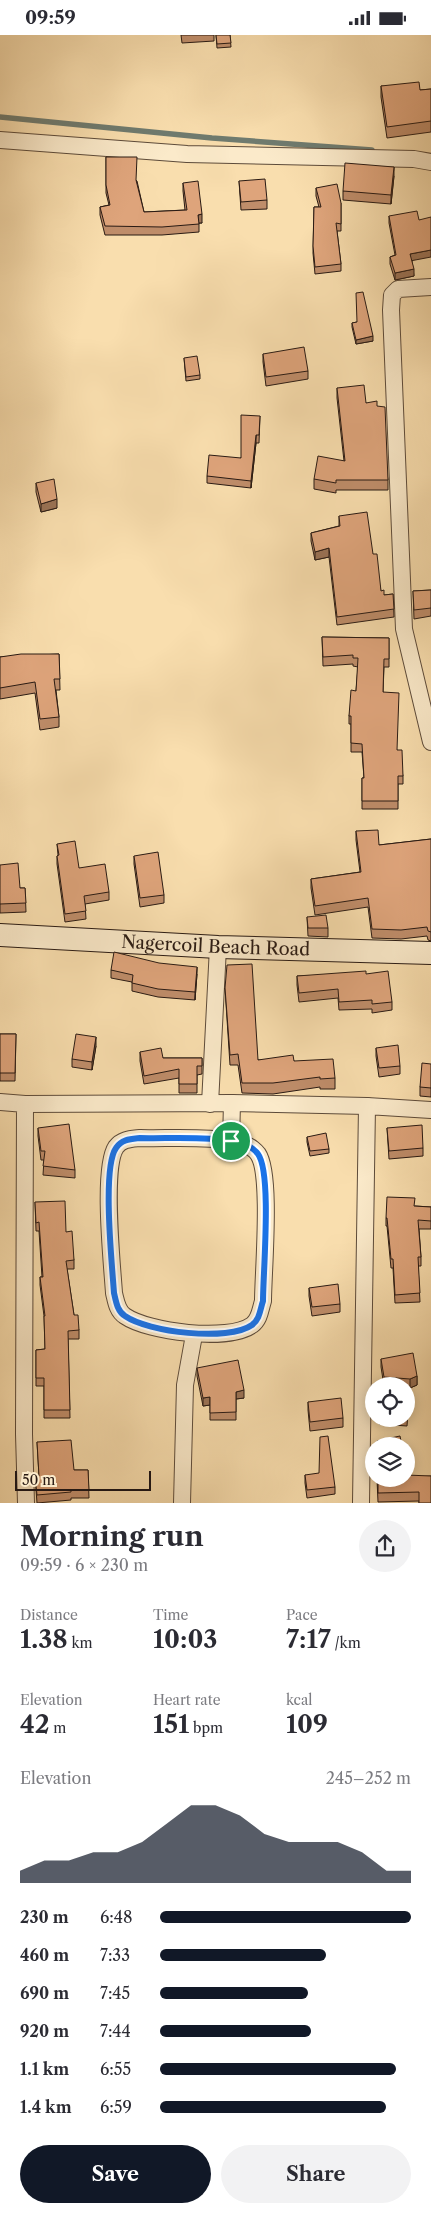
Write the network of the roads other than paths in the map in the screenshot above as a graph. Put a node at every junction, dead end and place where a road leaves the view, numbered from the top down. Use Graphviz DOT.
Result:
graph roads {
  1 [pos="0,140"];
  2 [pos="431,162"];
  3 [pos="431,287"];
  4 [pos="431,742"];
  5 [pos="0,935"];
  6 [pos="218,947"];
  7 [pos="431,953"];
  8 [pos="0,1103"];
  9 [pos="232,1103"];
  10 [pos="25,1104"];
  11 [pos="210,1104"];
  12 [pos="367,1106"];
  13 [pos="431,1110"];
  14 [pos="231,1141"];
  15 [pos="194,1335"];
  16 [pos="26,1503"];
  17 [pos="182,1503"];
  18 [pos="361,1503"];
  1 -- 2 [label="street"];
  3 -- 4 [label="street"];
  5 -- 6 [label="main road, Nagercoil Beach Road"];
  6 -- 7 [label="main road, Nagercoil Beach Road"];
  6 -- 11 [label="street"];
  8 -- 10 [label="street"];
  9 -- 11 [label="street"];
  9 -- 12 [label="street"];
  9 -- 14 [label="street"];
  10 -- 11 [label="street"];
  10 -- 16 [label="street"];
  12 -- 13 [label="street"];
  12 -- 18 [label="street"];
  14 -- 15 [label="street"];
  14 -- 15 [label="street"];
  15 -- 17 [label="street"];
}
